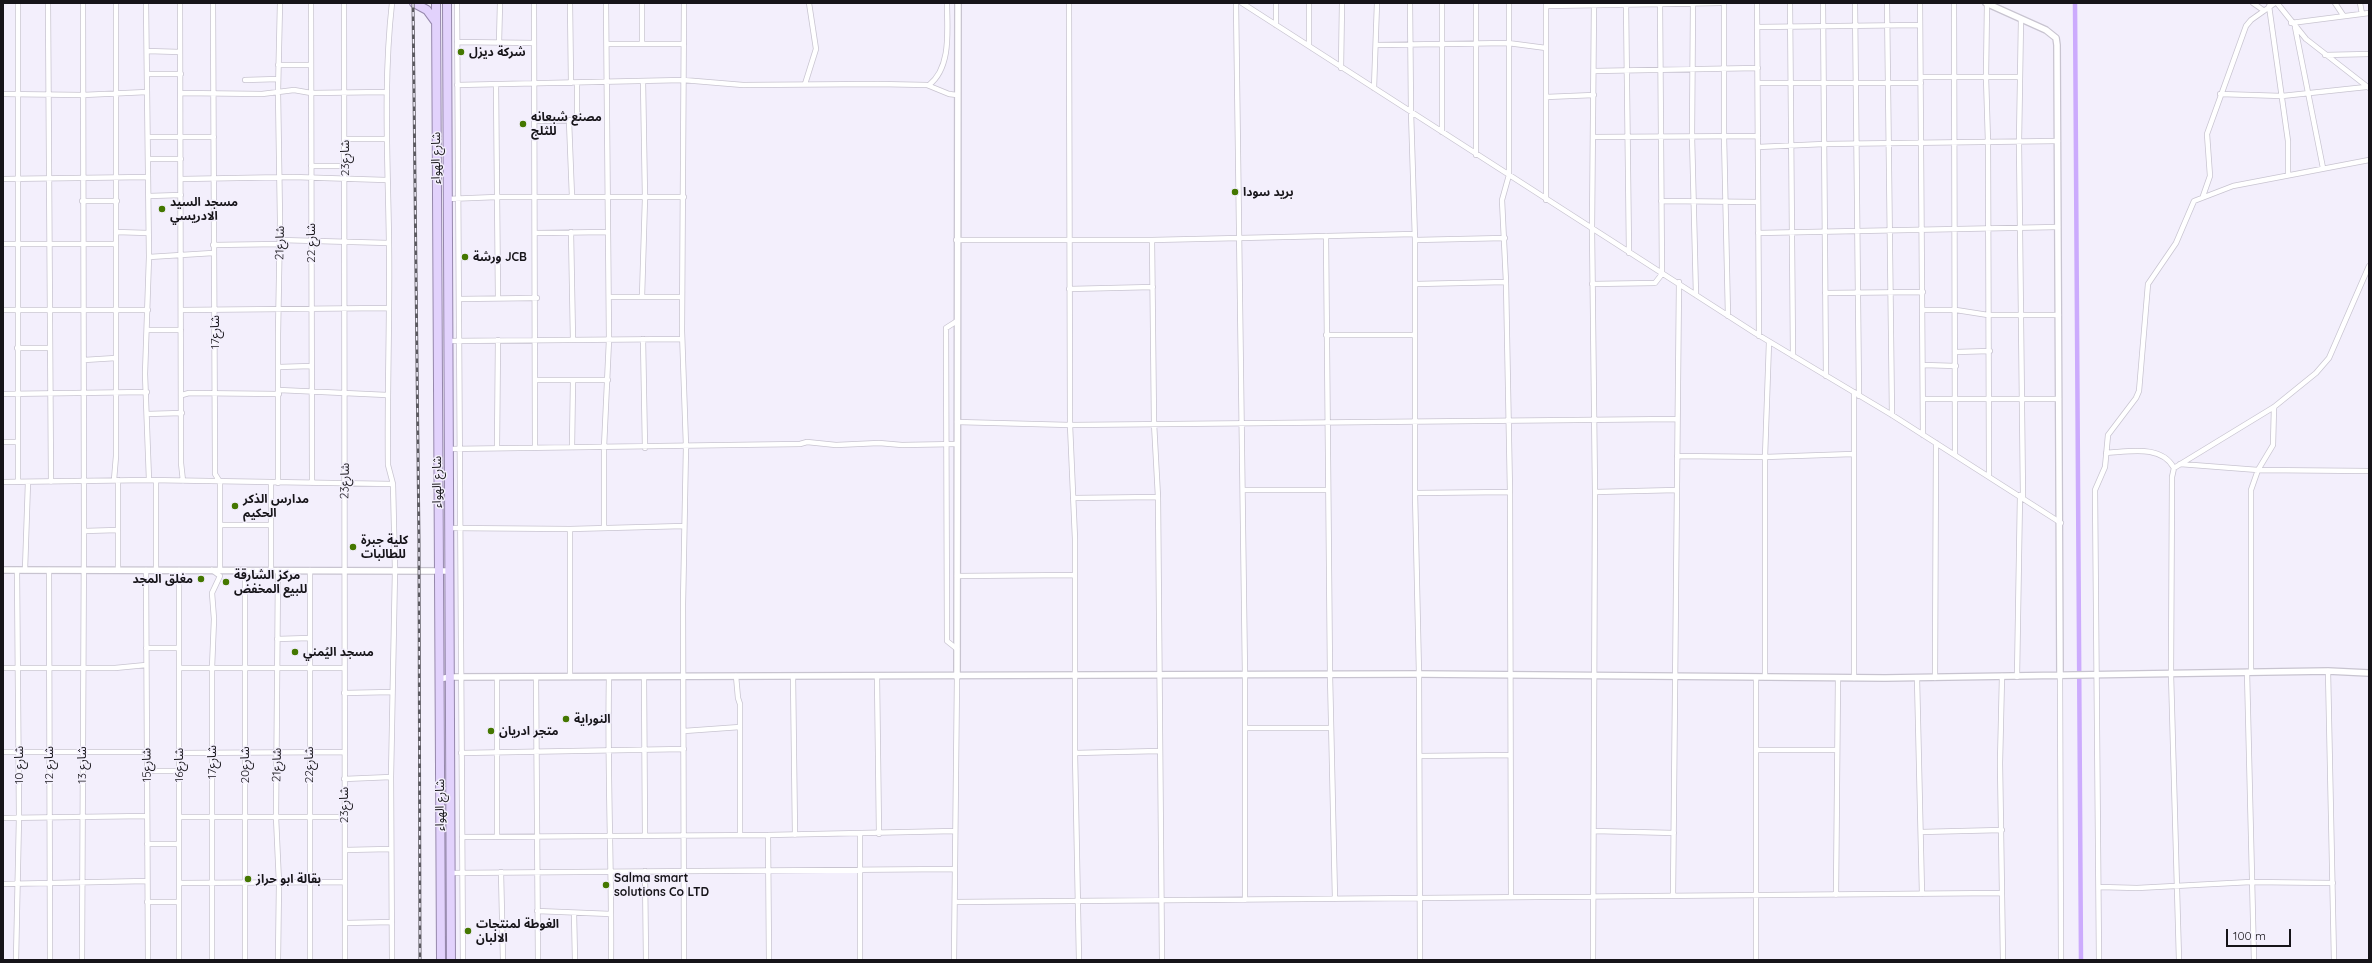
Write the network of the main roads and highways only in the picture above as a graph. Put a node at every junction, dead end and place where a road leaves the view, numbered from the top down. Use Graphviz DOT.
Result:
graph roads {
  1 [pos="414,3"];
  2 [pos="436,3"];
  3 [pos="447,3"];
  4 [pos="436,22"];
  5 [pos="441,960"];
  6 [pos="451,960"];
  1 -- 4 [label="highway"];
  2 -- 4 [label="highway, شارع الهواء"];
  3 -- 6 [label="highway, شارع الهواء"];
  4 -- 5 [label="highway, شارع الهواء"];
}
